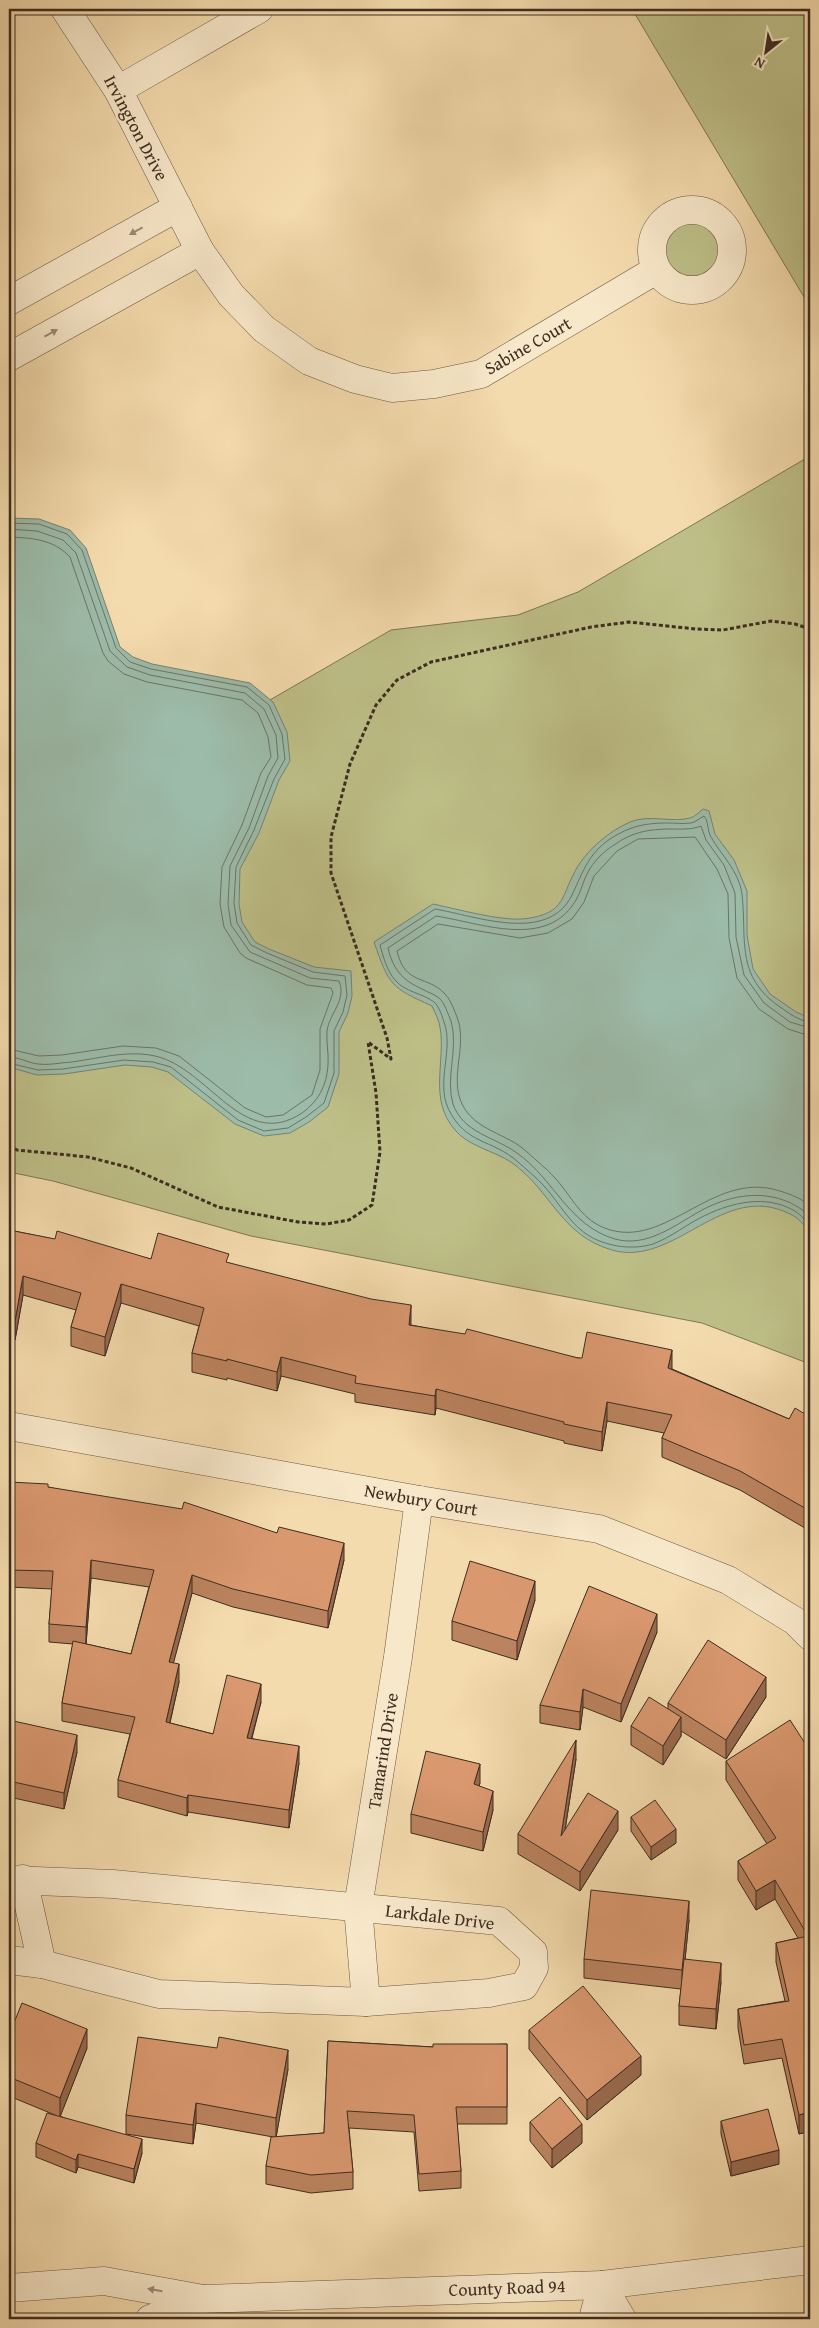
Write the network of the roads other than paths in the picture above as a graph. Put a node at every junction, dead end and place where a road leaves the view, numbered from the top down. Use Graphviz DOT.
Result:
graph roads {
  1 [pos="65,9"];
  2 [pos="259,9"];
  3 [pos="118,90"];
  4 [pos="178,207"];
  5 [pos="200,250"];
  6 [pos="656,270"];
  7 [pos="9,302"];
  8 [pos="9,357"];
  9 [pos="9,1426"];
  10 [pos="419,1500"];
  11 [pos="810,1636"];
  12 [pos="16,1880"];
  13 [pos="358,1907"];
  14 [pos="9,1960"];
  15 [pos="42,1964"];
  16 [pos="366,2002"];
  17 [pos="810,2260"];
  18 [pos="602,2285"];
  19 [pos="9,2288"];
  20 [pos="203,2299"];
  21 [pos="150,2319"];
  22 [pos="593,2319"];
  23 [pos="622,2319"];
  1 -- 3 [label="street, Irvington Drive"];
  2 -- 3 [label="street"];
  3 -- 4 [label="street, Irvington Drive"];
  4 -- 5 [label="street, Irvington Drive"];
  4 -- 7 [label="street, one-way"];
  5 -- 6 [label="street, Sabine Court"];
  8 -- 5 [label="street, one-way"];
  9 -- 10 [label="street, Newbury Court"];
  10 -- 11 [label="street, Newbury Court"];
  10 -- 13 [label="street, Tamarind Drive"];
  12 -- 13 [label="street, Larkdale Drive"];
  12 -- 15 [label="street, Larkdale Drive"];
  13 -- 16 [label="street, Tamarind Drive"];
  13 -- 16 [label="street, Larkdale Drive"];
  14 -- 15 [label="street, Larkdale Drive"];
  15 -- 16 [label="street, Larkdale Drive"];
  17 -- 18 [label="street, County Road 94"];
  18 -- 20 [label="street, County Road 94"];
  18 -- 22 [label="street"];
  18 -- 23 [label="street"];
  20 -- 19 [label="street, County Road 94, one-way"];
  20 -- 21 [label="street, County Road 94"];
}
